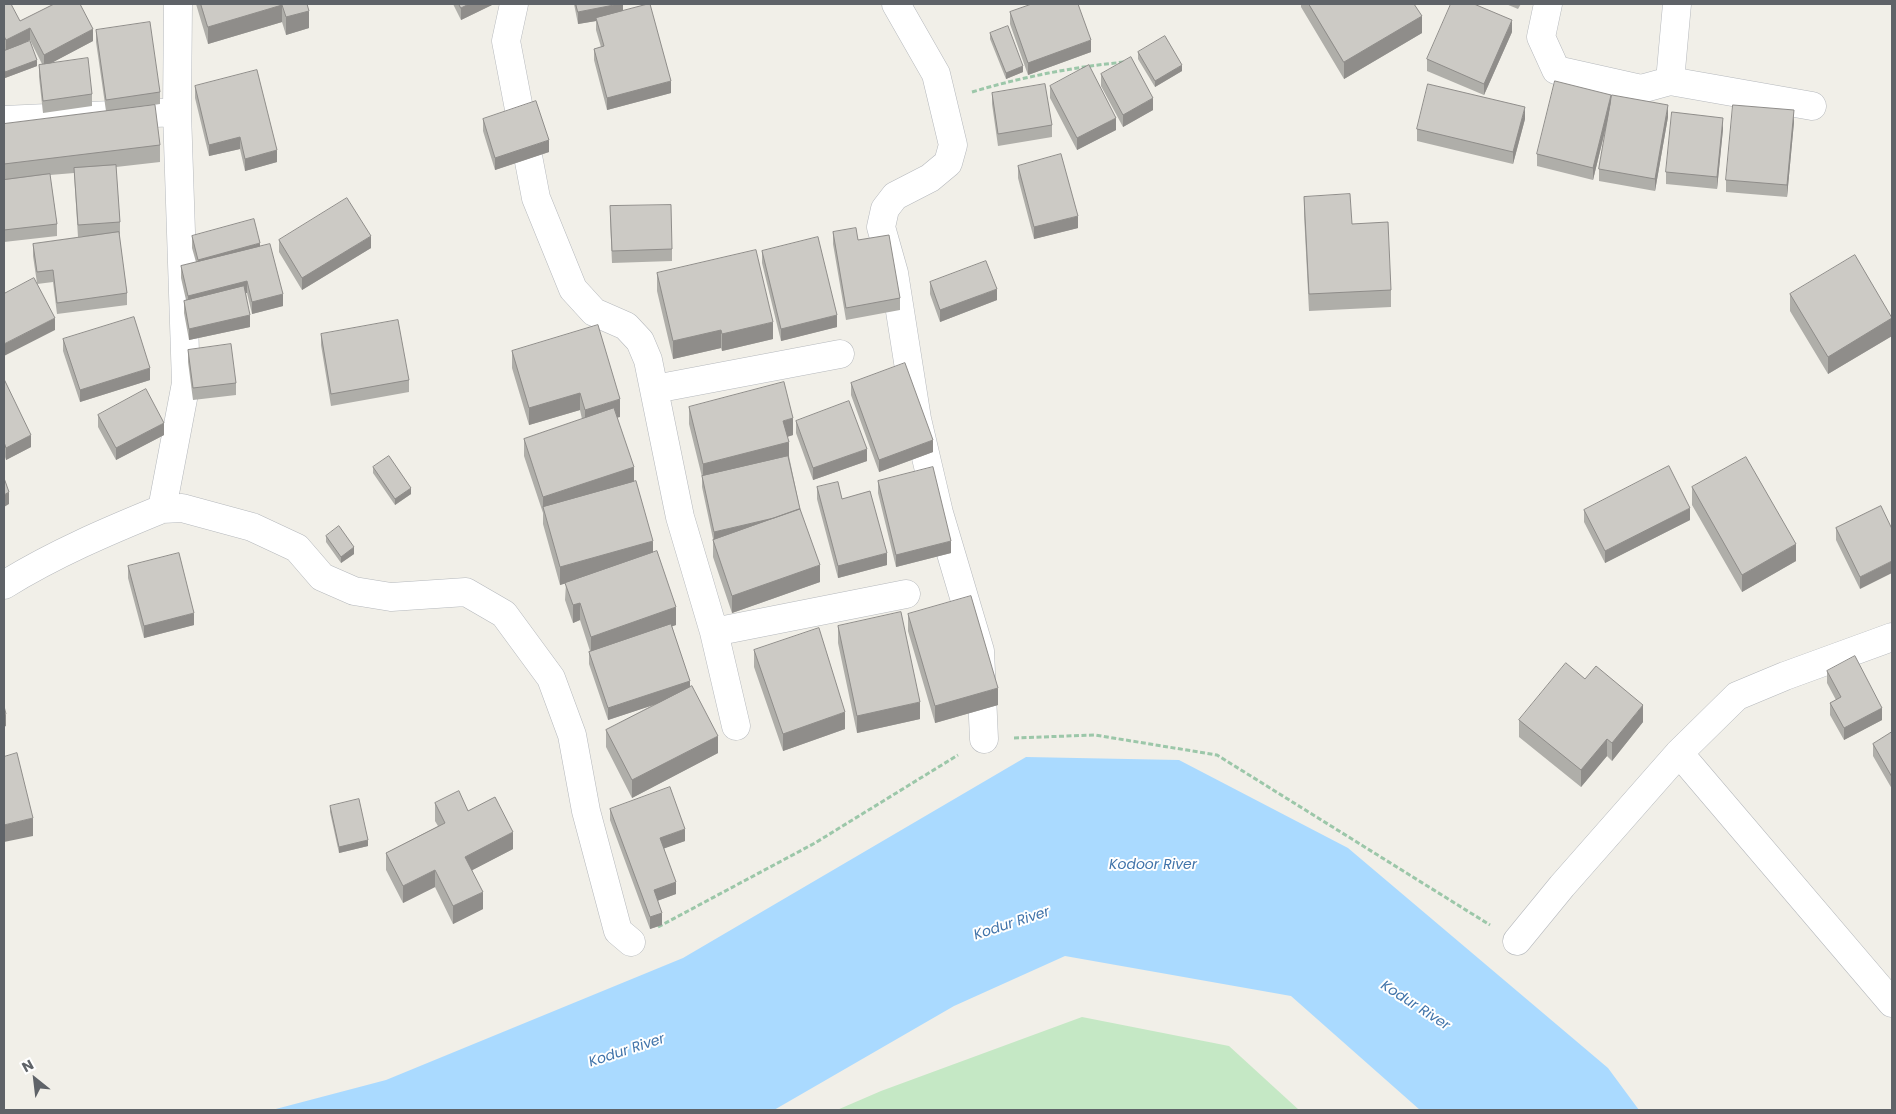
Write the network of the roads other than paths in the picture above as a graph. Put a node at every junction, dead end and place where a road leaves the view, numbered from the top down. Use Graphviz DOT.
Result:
graph roads {
  1 [pos="178,4"];
  2 [pos="514,4"];
  3 [pos="896,4"];
  4 [pos="1548,4"];
  5 [pos="1677,4"];
  6 [pos="1670,81"];
  7 [pos="1812,106"];
  8 [pos="176,112"];
  9 [pos="4,120"];
  10 [pos="840,354"];
  11 [pos="655,389"];
  12 [pos="162,509"];
  13 [pos="4,585"];
  14 [pos="906,594"];
  15 [pos="714,632"];
  16 [pos="1892,636"];
  17 [pos="736,726"];
  18 [pos="984,739"];
  19 [pos="1679,753"];
  20 [pos="631,942"];
  21 [pos="1517,942"];
  22 [pos="1892,1003"];
  1 -- 8 [label="street"];
  2 -- 11 [label="street"];
  3 -- 18 [label="street"];
  4 -- 6 [label="street"];
  5 -- 6 [label="street"];
  6 -- 7 [label="street"];
  8 -- 9 [label="street"];
  8 -- 12 [label="street"];
  10 -- 11 [label="street"];
  11 -- 15 [label="street"];
  12 -- 13 [label="street"];
  12 -- 20 [label="street"];
  14 -- 15 [label="street"];
  15 -- 17 [label="street"];
  16 -- 19 [label="street"];
  19 -- 21 [label="street"];
  19 -- 22 [label="street"];
}
